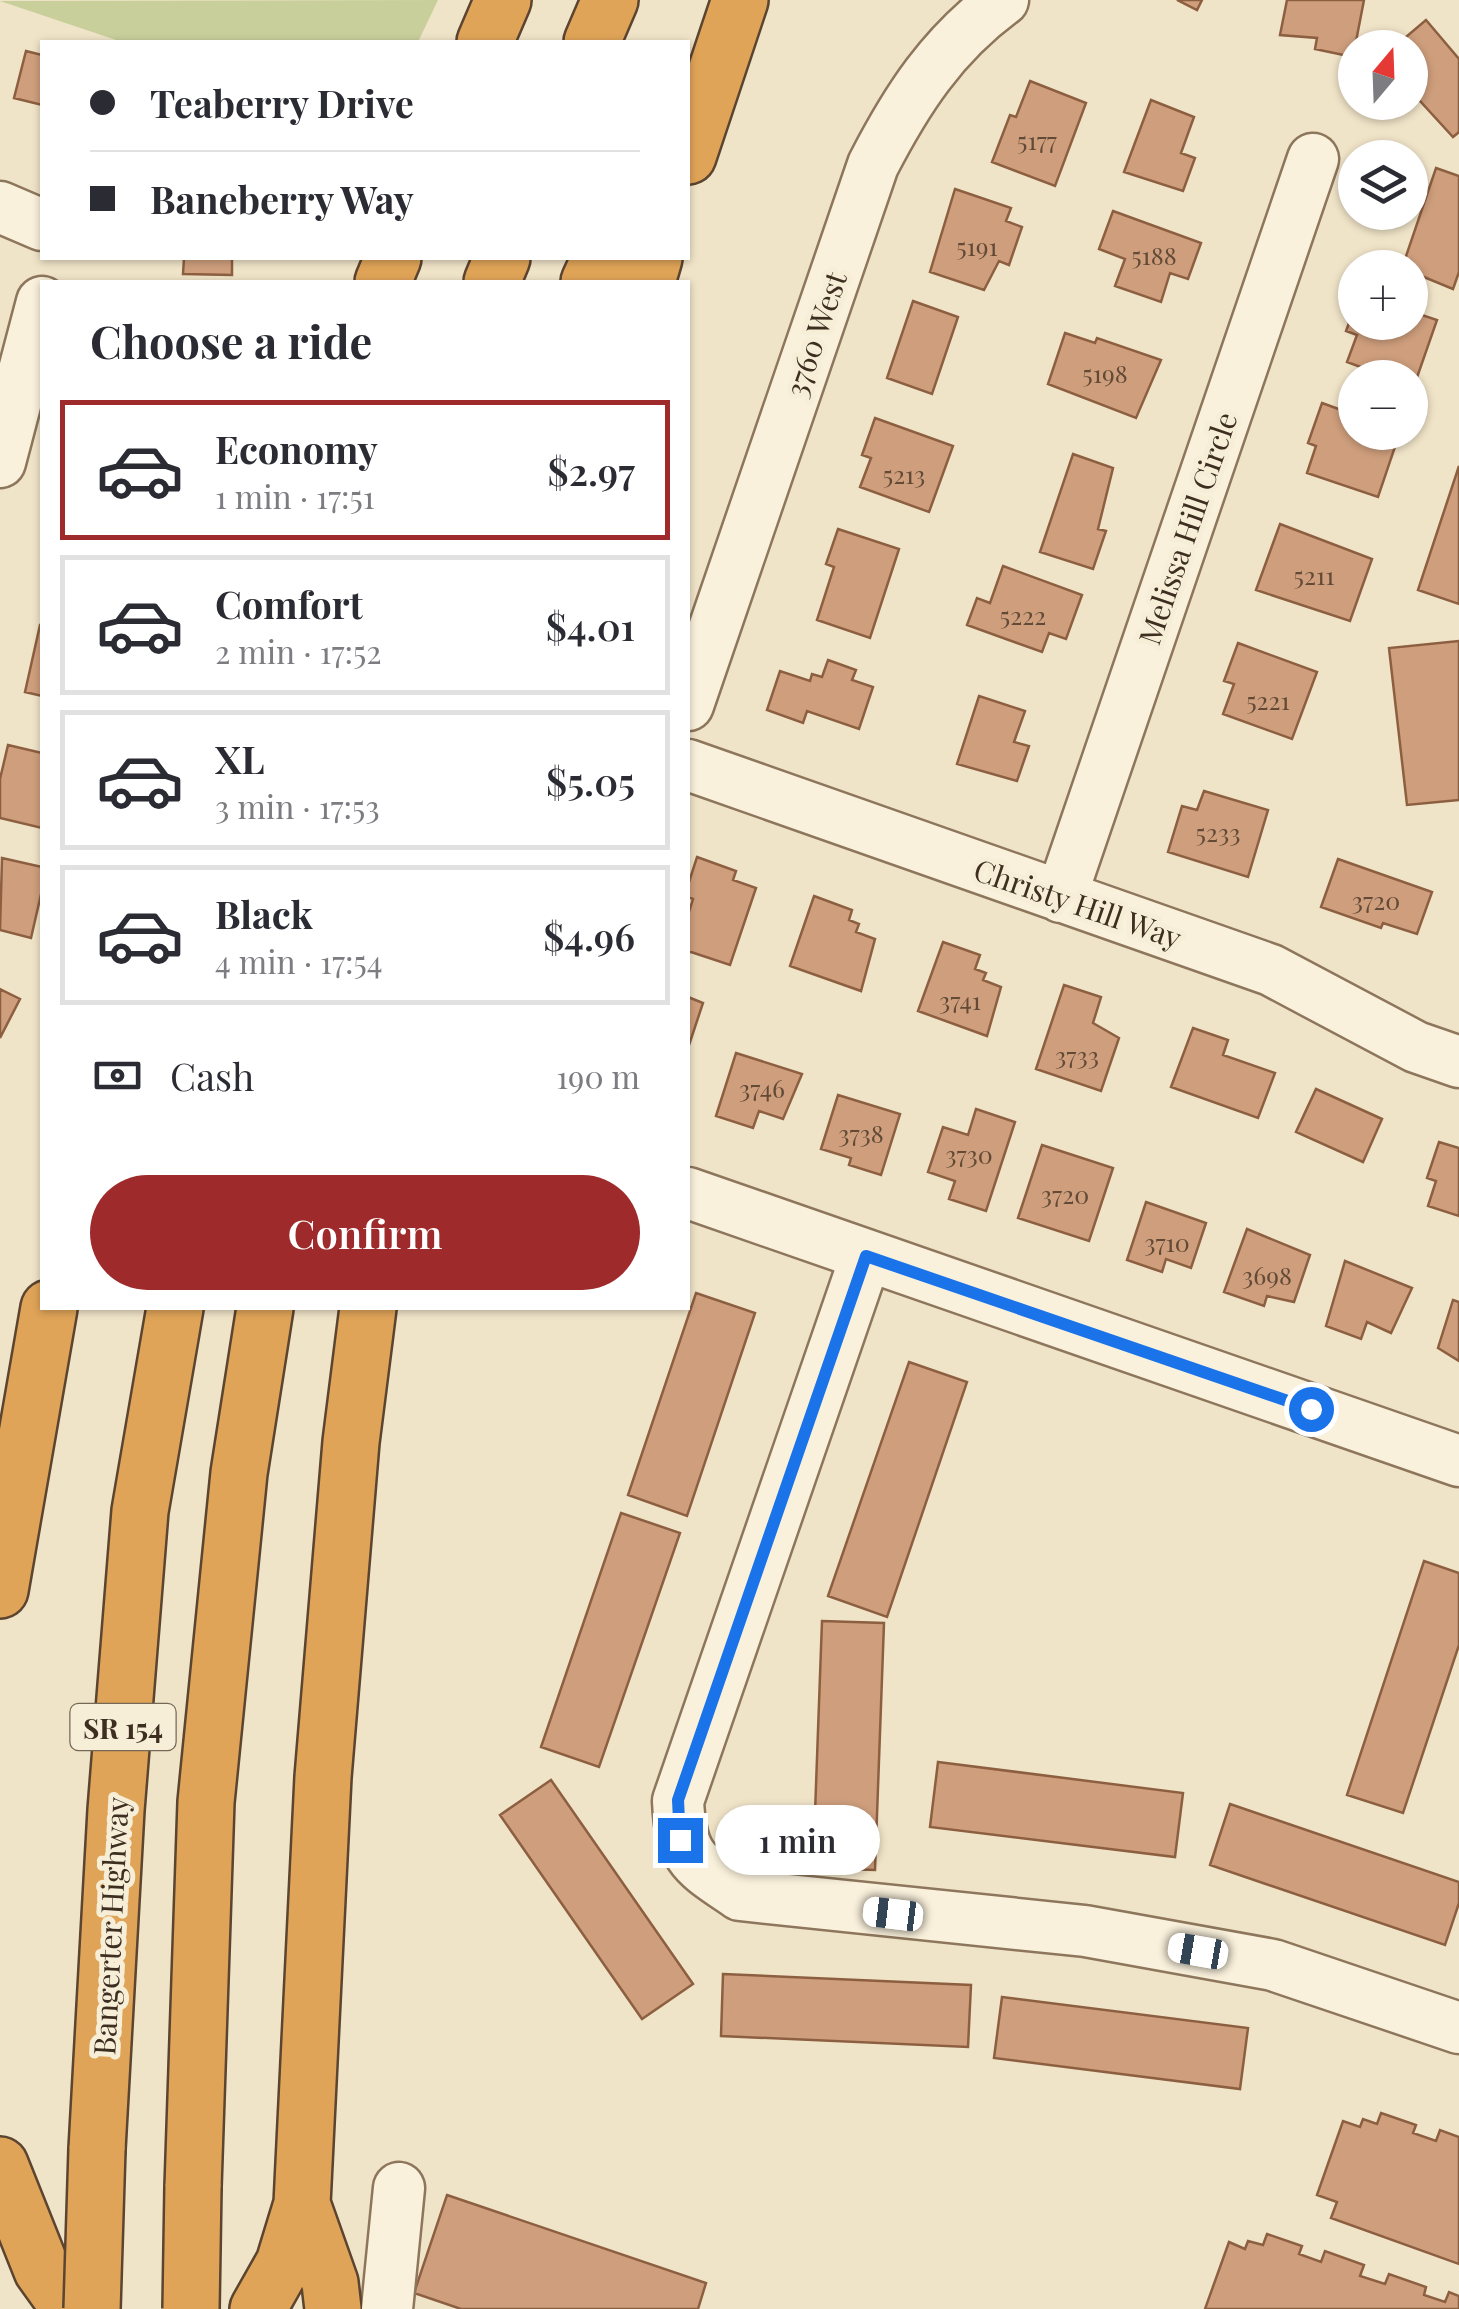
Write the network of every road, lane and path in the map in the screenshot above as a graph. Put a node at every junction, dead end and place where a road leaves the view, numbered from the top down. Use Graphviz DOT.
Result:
graph roads {
  1 [pos="503,0"];
  2 [pos="610,0"];
  3 [pos="711,0"];
  4 [pos="740,0"];
  5 [pos="1003,0"];
  6 [pos="486,40"];
  7 [pos="593,40"];
  8 [pos="690,50"];
  9 [pos="690,150"];
  10 [pos="1312,158"];
  11 [pos="0,207"];
  12 [pos="40,223"];
  13 [pos="40,310"];
  14 [pos="0,462"];
  15 [pos="690,698"];
  16 [pos="690,766"];
  17 [pos="1061,897"];
  18 [pos="1459,1062"];
  19 [pos="690,1194"];
  20 [pos="866,1256"];
  21 [pos="49,1310"];
  22 [pos="176,1310"];
  23 [pos="265,1310"];
  24 [pos="368,1310"];
  25 [pos="1459,1460"];
  26 [pos="0,1590"];
  27 [pos="1459,2028"];
  28 [pos="0,2165"];
  29 [pos="399,2188"];
  30 [pos="302,2204"];
  31 [pos="70,2309"];
  32 [pos="92,2309"];
  33 [pos="191,2309"];
  34 [pos="258,2309"];
  35 [pos="333,2309"];
  36 [pos="387,2309"];
  1 -- 6 [label="highway"];
  2 -- 7 [label="highway"];
  3 -- 8 [label="highway"];
  4 -- 9 [label="highway"];
  5 -- 15 [label="street, 3760 West"];
  10 -- 17 [label="street, Melissa Hill Circle"];
  11 -- 12 [label="street"];
  13 -- 14 [label="street"];
  16 -- 17 [label="street, Christy Hill Way"];
  17 -- 18 [label="street, Christy Hill Way"];
  19 -- 20 [label="street"];
  20 -- 25 [label="street"];
  20 -- 27 [label="street"];
  21 -- 26 [label="highway"];
  22 -- 32 [label="highway, Bangerter Highway / SR 154, bridge"];
  23 -- 33 [label="highway, SR 154, bridge"];
  24 -- 30 [label="highway"];
  28 -- 31 [label="highway"];
  29 -- 36 [label="street"];
  30 -- 34 [label="highway"];
  30 -- 35 [label="highway"];
}
